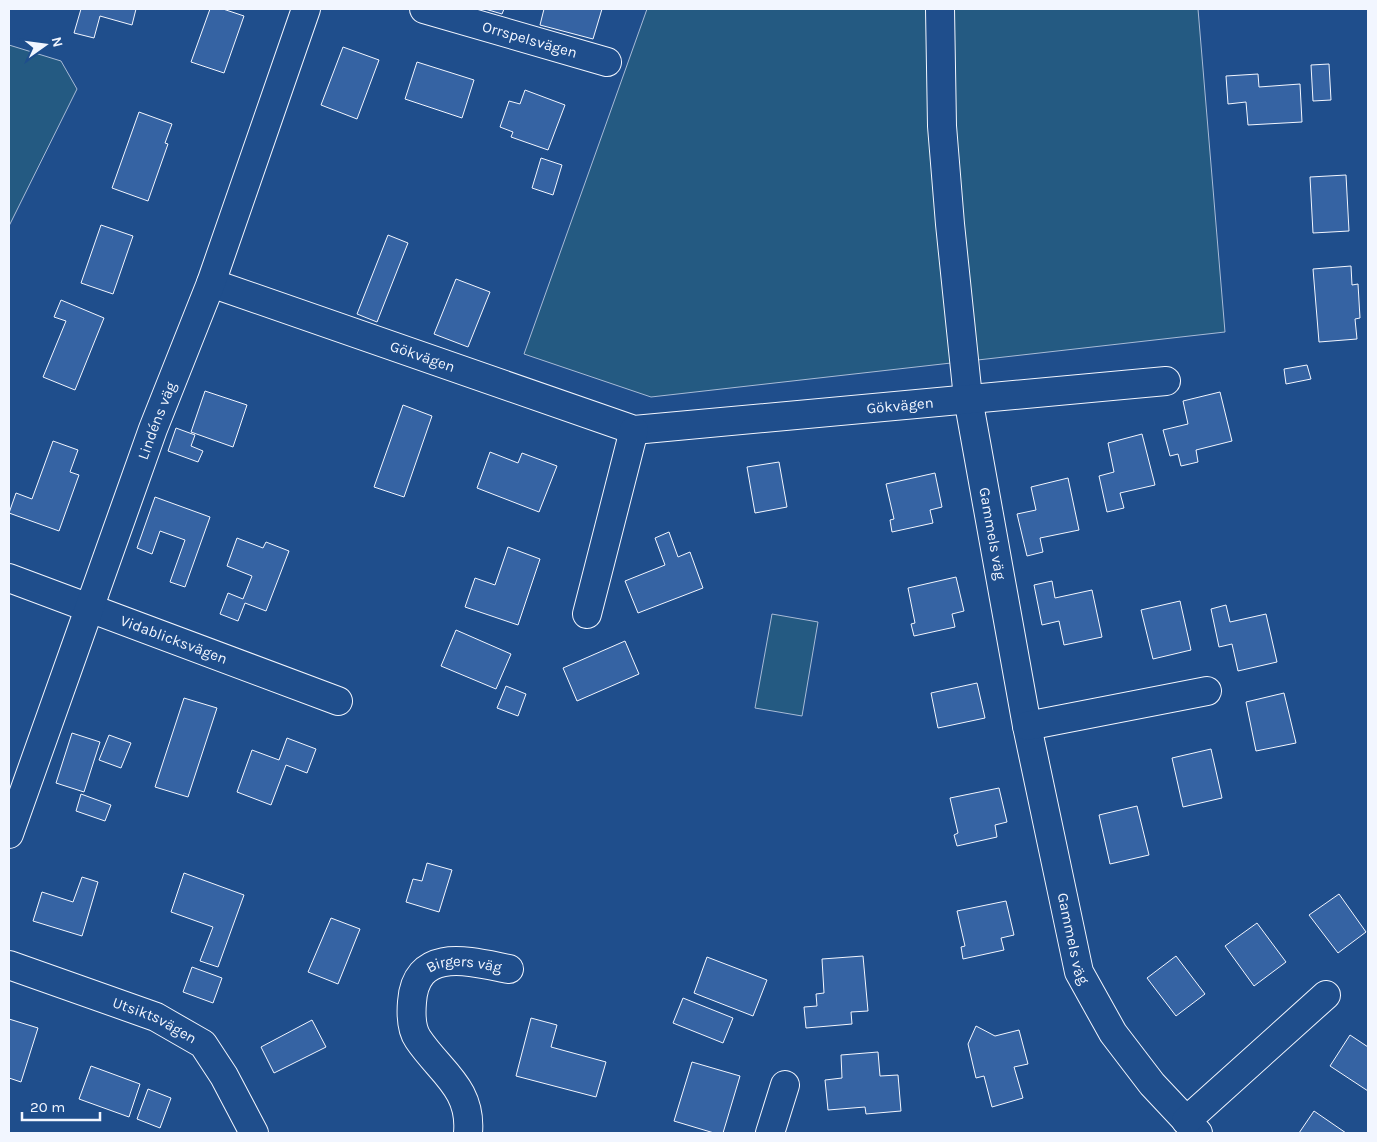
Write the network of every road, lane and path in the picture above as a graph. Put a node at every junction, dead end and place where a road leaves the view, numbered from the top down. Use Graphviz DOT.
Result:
graph roads {
  1 [pos="306,9"];
  2 [pos="424,9"];
  3 [pos="940,9"];
  4 [pos="607,62"];
  5 [pos="211,283"];
  6 [pos="1166,381"];
  7 [pos="968,398"];
  8 [pos="634,430"];
  9 [pos="9,578"];
  10 [pos="91,608"];
  11 [pos="587,614"];
  12 [pos="1207,691"];
  13 [pos="338,701"];
  14 [pos="1027,726"];
  15 [pos="9,834"];
  16 [pos="9,965"];
  17 [pos="509,969"];
  18 [pos="1326,995"];
  19 [pos="785,1086"];
  20 [pos="1192,1127"];
  21 [pos="254,1133"];
  22 [pos="468,1133"];
  23 [pos="770,1133"];
  1 -- 5 [label="street, Lindéns väg"];
  2 -- 4 [label="street, Orrspelsvägen"];
  3 -- 7 [label="street, Gammels väg"];
  5 -- 8 [label="street, Gökvägen"];
  5 -- 10 [label="street, Lindéns väg"];
  6 -- 7 [label="street, Gökvägen"];
  7 -- 8 [label="street, Gökvägen"];
  7 -- 14 [label="street, Gammels väg"];
  8 -- 11 [label="street"];
  9 -- 10 [label="street, Vidablicksvägen"];
  10 -- 13 [label="street, Vidablicksvägen"];
  10 -- 15 [label="street, Lindéns väg"];
  12 -- 14 [label="street"];
  14 -- 20 [label="street, Gammels väg"];
  16 -- 21 [label="street, Utsiktsvägen"];
  17 -- 22 [label="street, Birgers väg"];
  18 -- 20 [label="street, Gammels väg"];
  19 -- 23 [label="street"];
}
